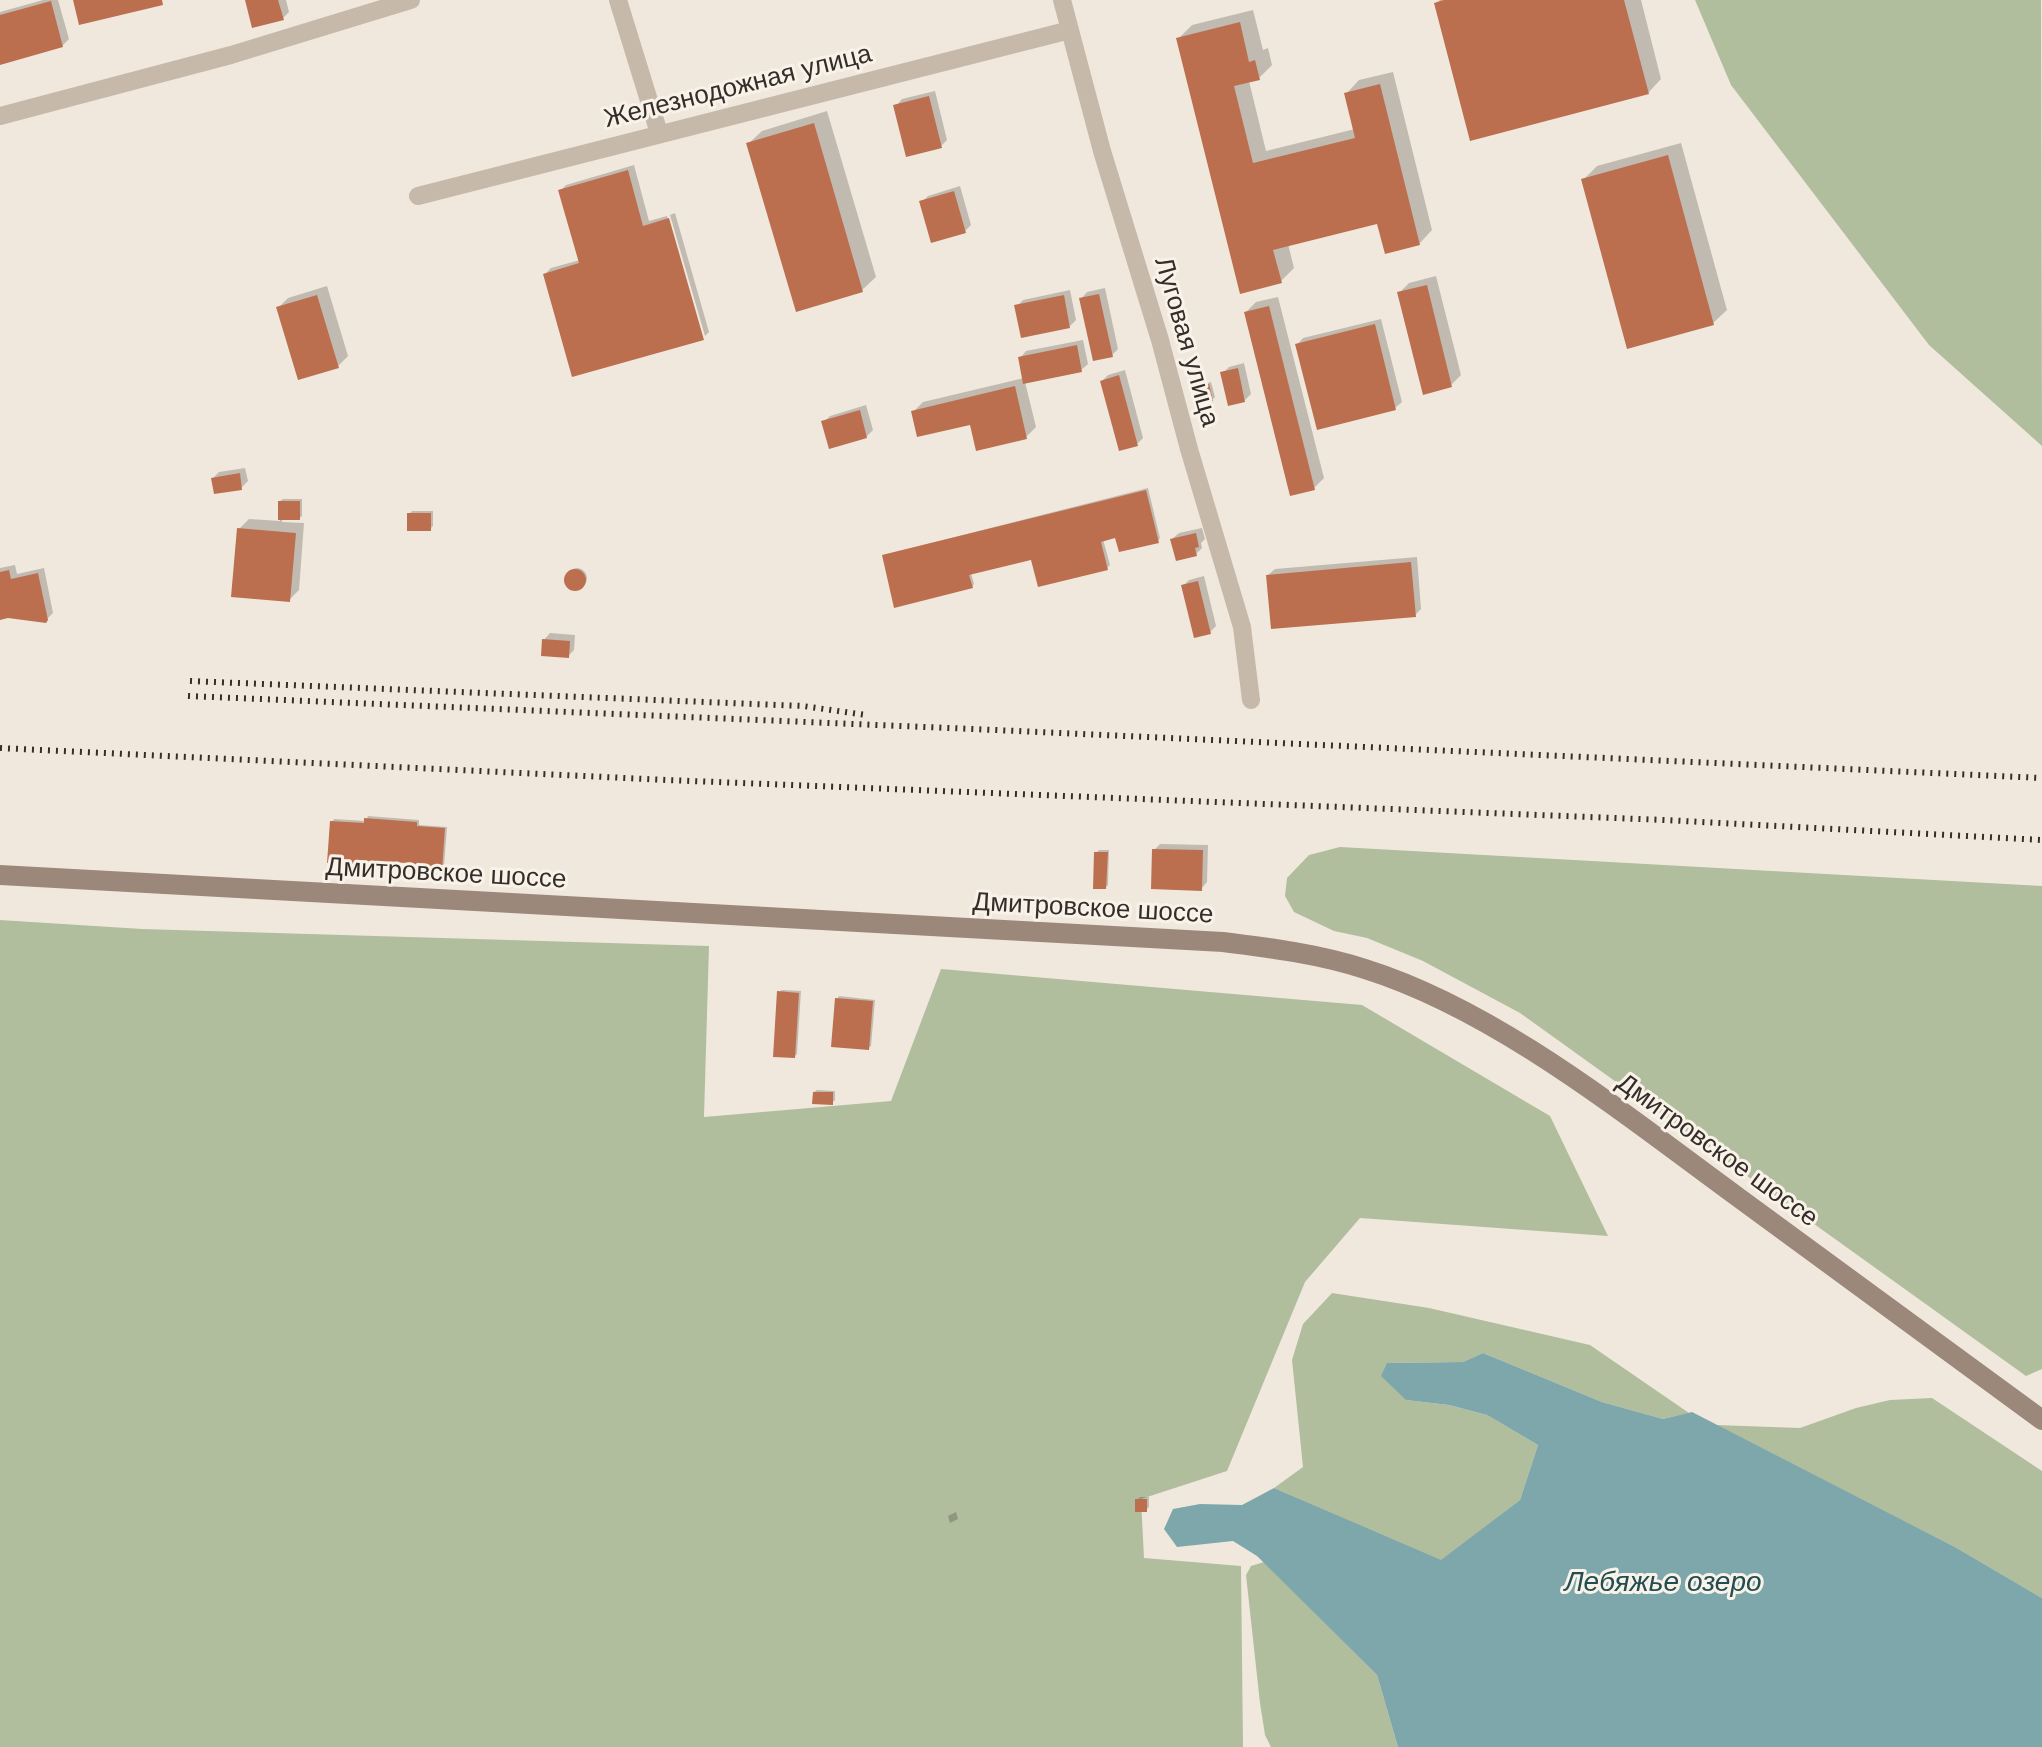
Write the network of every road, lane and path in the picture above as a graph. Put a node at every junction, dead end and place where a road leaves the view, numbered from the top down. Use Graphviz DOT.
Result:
graph roads {
  1 [pos="411,0"];
  2 [pos="618,0"];
  3 [pos="1062,0"];
  4 [pos="1070,30"];
  5 [pos="0,116"];
  6 [pos="659,133"];
  7 [pos="418,196"];
  8 [pos="1251,700"];
  9 [pos="0,875"];
  10 [pos="2042,1420"];
  1 -- 5 [label="street"];
  2 -- 6 [label="street"];
  3 -- 4 [label="street, Луговая улица"];
  4 -- 6 [label="street, Железнодожная улица"];
  4 -- 8 [label="street, Луговая улица"];
  6 -- 7 [label="street, Железнодожная улица"];
  9 -- 10 [label="main road, Дмитровское шоссе"];
}
